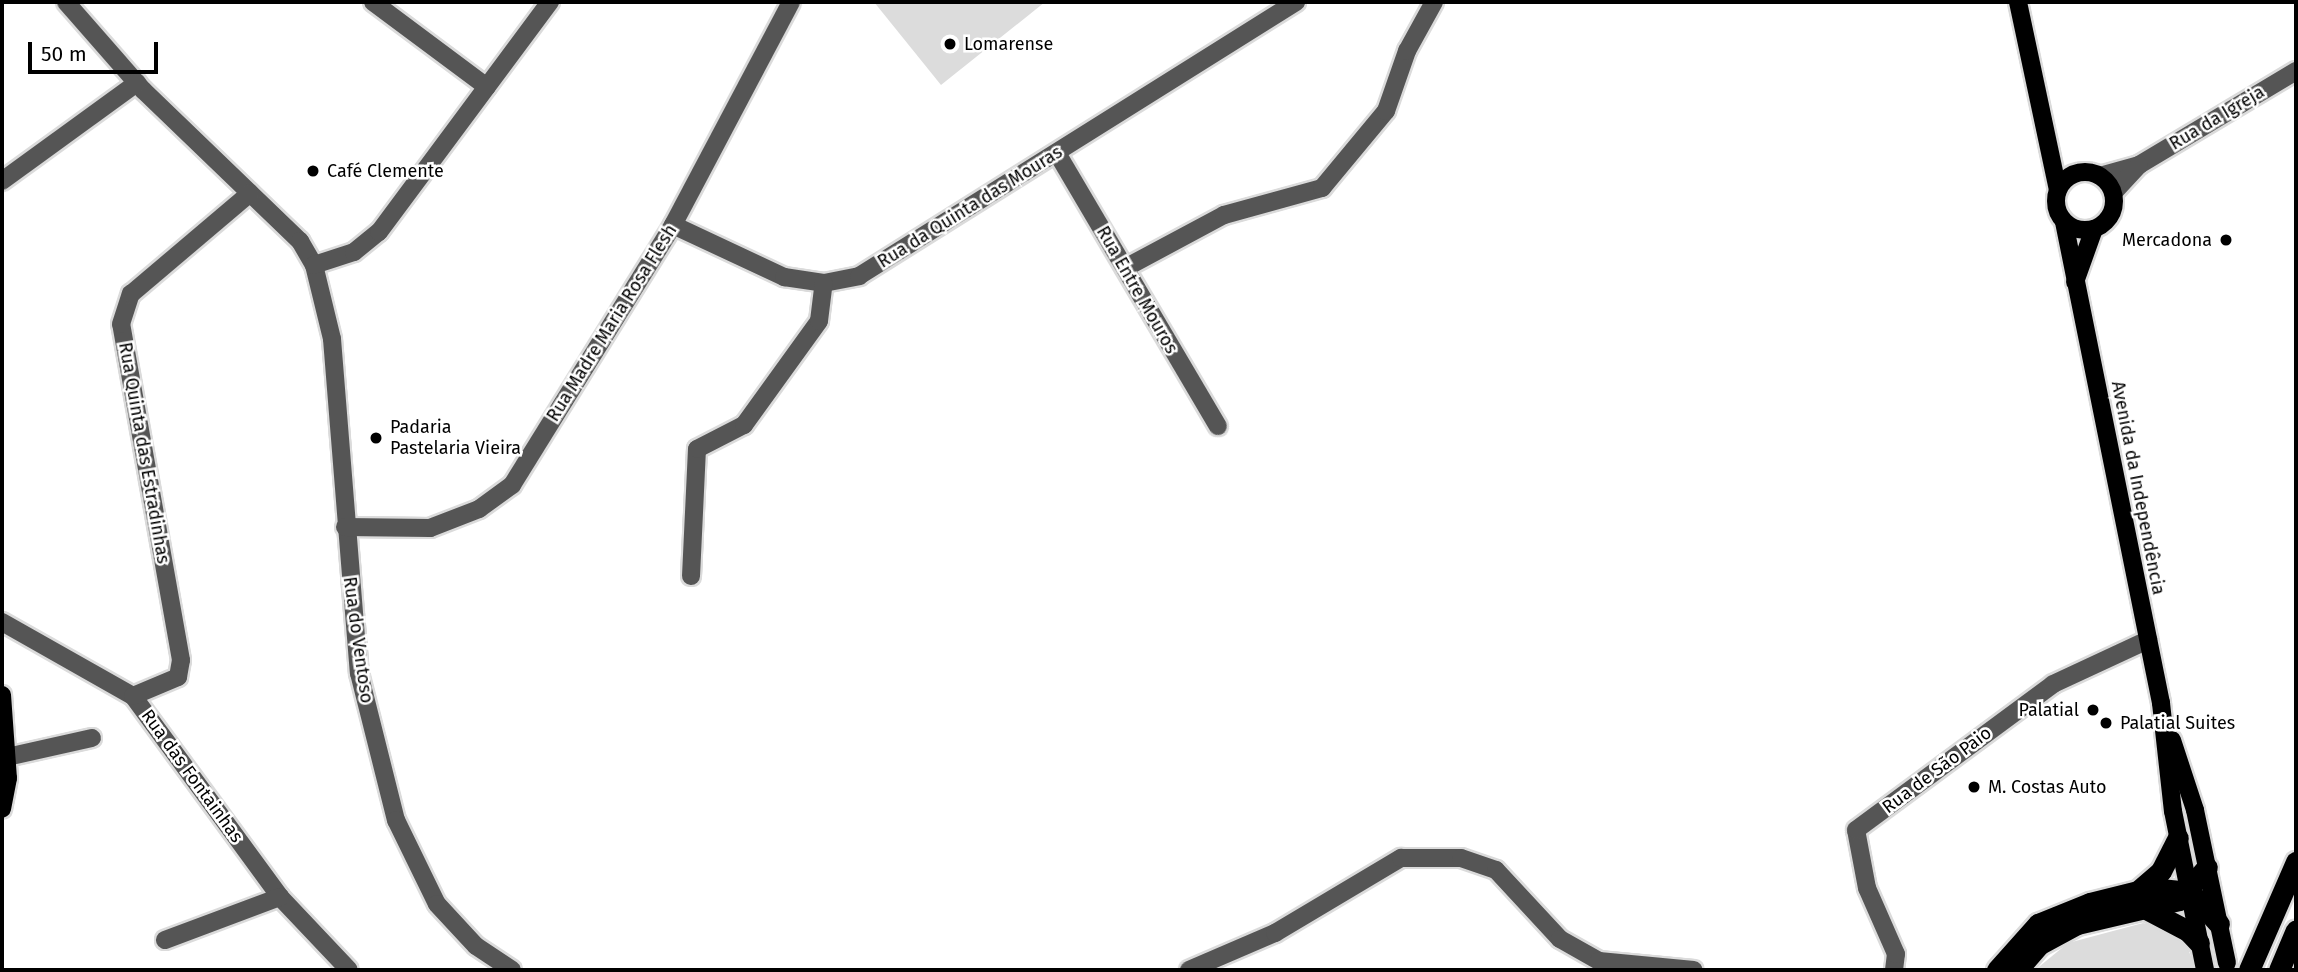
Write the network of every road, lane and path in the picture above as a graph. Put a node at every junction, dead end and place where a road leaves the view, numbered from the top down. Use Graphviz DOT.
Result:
graph roads {
  1 [pos="66,2"];
  2 [pos="373,2"];
  3 [pos="550,2"];
  4 [pos="791,2"];
  5 [pos="1296,2"];
  6 [pos="1434,2"];
  7 [pos="2018,2"];
  8 [pos="2296,72"];
  9 [pos="137,83"];
  10 [pos="487,87"];
  11 [pos="2045,139"];
  12 [pos="1057,153"];
  13 [pos="2139,165"];
  14 [pos="2077,173"];
  15 [pos="2100,176"];
  16 [pos="2,181"];
  17 [pos="2057,190"];
  18 [pos="250,193"];
  19 [pos="2113,193"];
  20 [pos="2064,222"];
  21 [pos="673,225"];
  22 [pos="2094,229"];
  23 [pos="314,265"];
  24 [pos="1125,268"];
  25 [pos="2076,282"];
  26 [pos="824,283"];
  27 [pos="1218,426"];
  28 [pos="345,527"];
  29 [pos="691,576"];
  30 [pos="2,622"];
  31 [pos="2148,640"];
  32 [pos="2,695"];
  33 [pos="133,696"];
  34 [pos="2161,703"];
  35 [pos="92,738"];
  36 [pos="8,757"];
  37 [pos="2,808"];
  38 [pos="2178,838"];
  39 [pos="2296,862"];
  40 [pos="2207,867"];
  41 [pos="2137,891"];
  42 [pos="2190,892"];
  43 [pos="280,897"];
  44 [pos="2148,910"];
  45 [pos="2219,925"];
  46 [pos="2296,930"];
  47 [pos="165,940"];
  48 [pos="2199,943"];
  49 [pos="2227,963"];
  50 [pos="506,969"];
  51 [pos="349,970"];
  52 [pos="1189,970"];
  53 [pos="1694,970"];
  54 [pos="1894,970"];
  55 [pos="1997,970"];
  56 [pos="2017,970"];
  57 [pos="2204,970"];
  58 [pos="2249,970"];
  59 [pos="2279,970"];
  1 -- 9 [label="street"];
  2 -- 10 [label="street"];
  3 -- 10 [label="street"];
  4 -- 21 [label="street, Rua Madre Maria Rosa Flesh"];
  5 -- 12 [label="street, Rua da Quinta das Mouras"];
  6 -- 24 [label="street"];
  7 -- 11 [label="main road"];
  8 -- 13 [label="street, Rua da Igreja"];
  9 -- 16 [label="street"];
  9 -- 18 [label="street"];
  10 -- 23 [label="street"];
  11 -- 14 [label="main road"];
  11 -- 17 [label="main road"];
  12 -- 24 [label="street, Rua Entre Mouros"];
  12 -- 26 [label="street, Rua da Quinta das Mouras"];
  13 -- 15 [label="street, Rua da Igreja"];
  13 -- 19 [label="street, Rua da Igreja"];
  14 -- 15 [label="main road"];
  14 -- 17 [label="main road"];
  15 -- 19 [label="main road"];
  17 -- 20 [label="main road"];
  18 -- 23 [label="street"];
  18 -- 33 [label="street, Rua Quinta das Estradinhas"];
  19 -- 22 [label="main road"];
  20 -- 22 [label="main road"];
  20 -- 25 [label="main road, Avenida da Independência"];
  21 -- 26 [label="street, Rua da Quinta das Mouras"];
  21 -- 28 [label="street, Rua Madre Maria Rosa Flesh"];
  22 -- 25 [label="main road"];
  23 -- 28 [label="street, Rua do Ventoso"];
  24 -- 27 [label="street, Rua Entre Mouros"];
  25 -- 31 [label="main road, Avenida da Independência"];
  26 -- 29 [label="street"];
  28 -- 50 [label="street, Rua do Ventoso"];
  30 -- 33 [label="street, Rua das Fontainhas"];
  31 -- 34 [label="main road, Avenida da Independência"];
  31 -- 54 [label="street, Rua de São Paio"];
  32 -- 36 [label="main road"];
  33 -- 43 [label="street, Rua das Fontainhas"];
  34 -- 38 [label="main road, Avenida da Independência"];
  34 -- 40 [label="main road, Avenida da Independência"];
  35 -- 36 [label="street"];
  36 -- 37 [label="main road"];
  38 -- 41 [label="highway"];
  38 -- 42 [label="main road, Avenida da Independência"];
  39 -- 58 [label="highway"];
  40 -- 42 [label="highway"];
  40 -- 45 [label="main road, Avenida da Independência"];
  41 -- 42 [label="highway"];
  41 -- 55 [label="highway"];
  42 -- 44 [label="highway"];
  42 -- 45 [label="highway"];
  42 -- 48 [label="main road, Avenida da Independência"];
  43 -- 47 [label="street"];
  43 -- 51 [label="street, Rua das Fontainhas"];
  44 -- 48 [label="highway"];
  44 -- 56 [label="highway"];
  45 -- 49 [label="main road, Avenida da Independência"];
  46 -- 59 [label="highway"];
  48 -- 57 [label="main road, Avenida da Independência"];
  52 -- 53 [label="street"];
}
